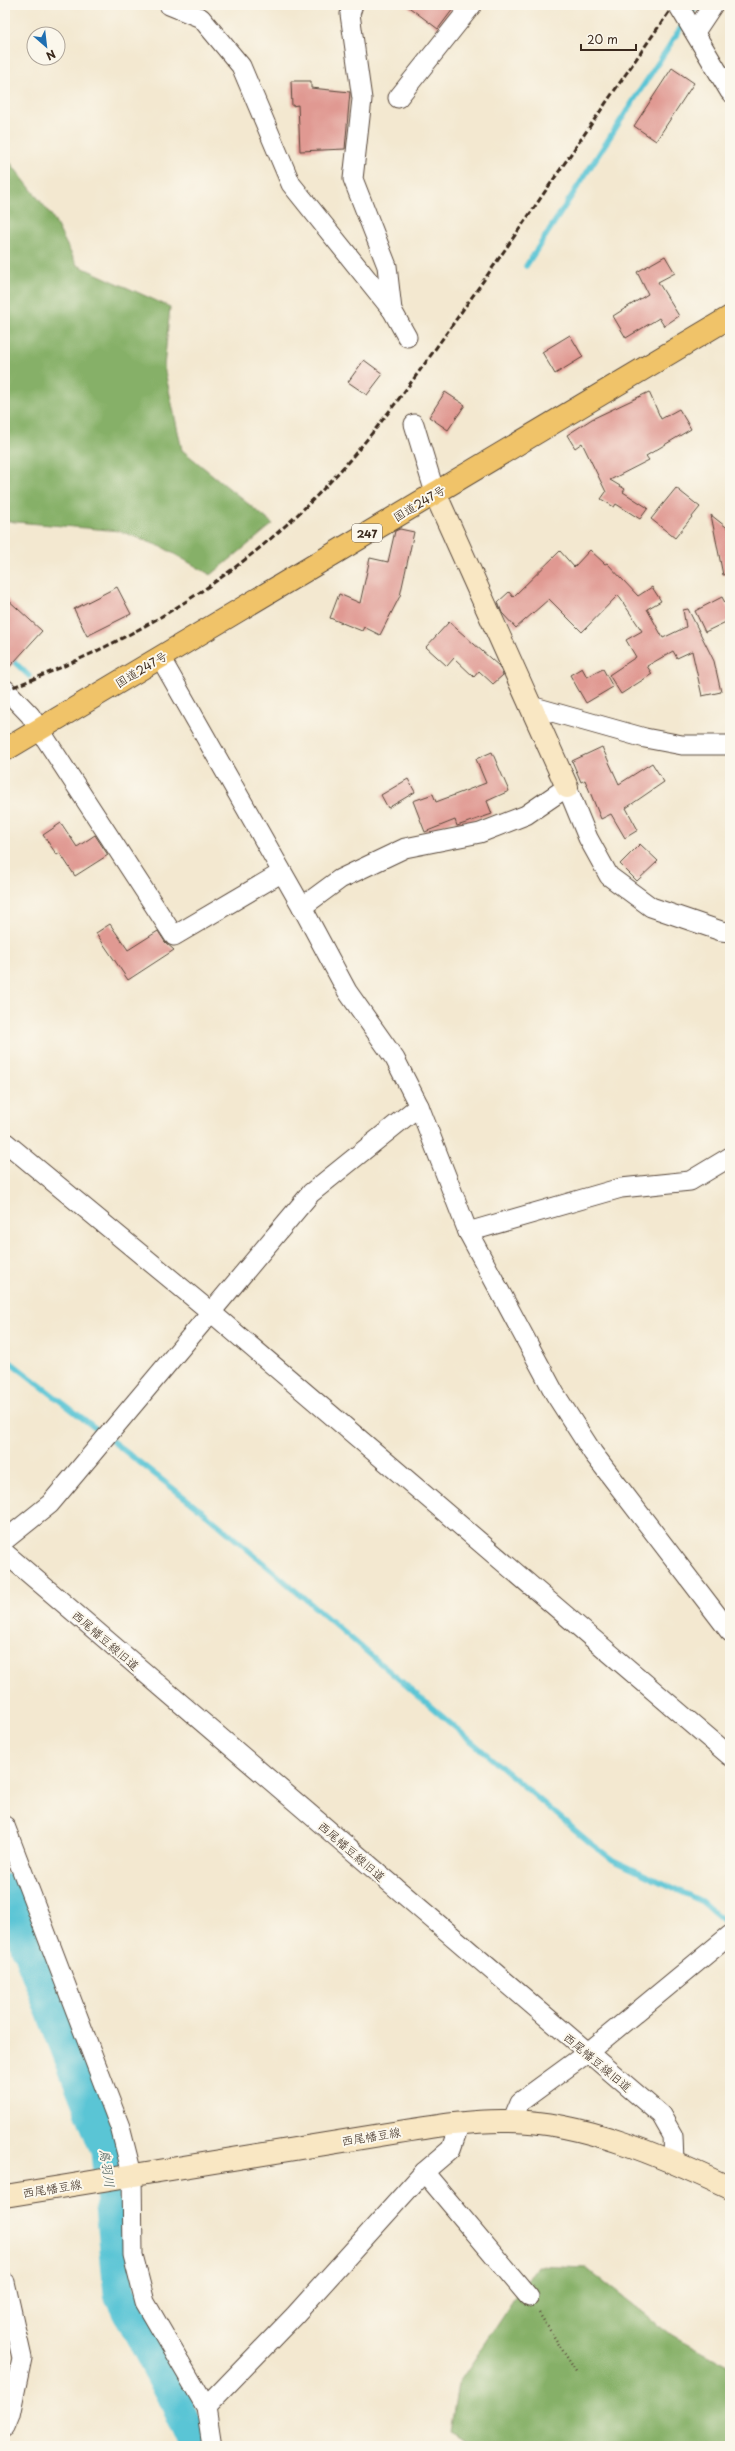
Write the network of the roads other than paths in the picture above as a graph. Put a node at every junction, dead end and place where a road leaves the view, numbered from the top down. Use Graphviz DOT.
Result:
graph roads {
  1 [pos="169,5"];
  2 [pos="353,5"];
  3 [pos="472,5"];
  4 [pos="678,5"];
  5 [pos="713,5"];
  6 [pos="694,30"];
  7 [pos="730,92"];
  8 [pos="398,98"];
  9 [pos="392,310"];
  10 [pos="730,317"];
  11 [pos="407,337"];
  12 [pos="414,424"];
  13 [pos="435,493"];
  14 [pos="160,657"];
  15 [pos="5,689"];
  16 [pos="531,706"];
  17 [pos="39,730"];
  18 [pos="730,745"];
  19 [pos="5,750"];
  20 [pos="567,787"];
  21 [pos="281,873"];
  22 [pos="302,907"];
  23 [pos="730,932"];
  24 [pos="418,1106"];
  25 [pos="5,1142"];
  26 [pos="730,1157"];
  27 [pos="468,1232"];
  28 [pos="212,1313"];
  29 [pos="5,1540"];
  30 [pos="5,1553"];
  31 [pos="730,1632"];
  32 [pos="730,1756"];
  33 [pos="5,1826"];
  34 [pos="728,1937"];
  35 [pos="587,2053"];
  36 [pos="512,2121"];
  37 [pos="460,2123"];
  38 [pos="674,2162"];
  39 [pos="424,2172"];
  40 [pos="132,2174"];
  41 [pos="730,2188"];
  42 [pos="5,2196"];
  43 [pos="5,2282"];
  44 [pos="529,2297"];
  45 [pos="206,2407"];
  46 [pos="5,2427"];
  47 [pos="212,2446"];
  1 -- 9 [label="street"];
  2 -- 9 [label="street"];
  3 -- 8 [label="street"];
  4 -- 6 [label="street"];
  5 -- 6 [label="street"];
  6 -- 7 [label="street"];
  9 -- 11 [label="street"];
  10 -- 13 [label="highway, 国道247号 / 247"];
  12 -- 13 [label="street"];
  13 -- 14 [label="highway, 国道247号 / 247"];
  13 -- 16 [label="main road"];
  14 -- 17 [label="highway, 国道247号 / 247"];
  14 -- 21 [label="street"];
  15 -- 17 [label="street"];
  16 -- 18 [label="street"];
  16 -- 20 [label="main road"];
  17 -- 19 [label="highway, 国道247号 / 247"];
  17 -- 21 [label="street"];
  20 -- 22 [label="street"];
  20 -- 23 [label="street"];
  21 -- 22 [label="street"];
  22 -- 24 [label="street"];
  24 -- 27 [label="street"];
  24 -- 28 [label="street"];
  25 -- 28 [label="street"];
  26 -- 27 [label="street"];
  27 -- 31 [label="street"];
  28 -- 29 [label="street"];
  28 -- 32 [label="street"];
  30 -- 35 [label="street, 西尾幡豆線旧道"];
  33 -- 40 [label="street"];
  34 -- 35 [label="street"];
  35 -- 36 [label="street"];
  35 -- 38 [label="street, 西尾幡豆線旧道"];
  36 -- 37 [label="main road, 西尾幡豆線"];
  36 -- 38 [label="main road, 西尾幡豆線"];
  37 -- 39 [label="street"];
  37 -- 40 [label="main road, 西尾幡豆線"];
  38 -- 41 [label="main road, 西尾幡豆線"];
  39 -- 44 [label="street"];
  39 -- 45 [label="street"];
  40 -- 42 [label="main road, 西尾幡豆線"];
  40 -- 45 [label="street"];
  43 -- 46 [label="street"];
  45 -- 47 [label="street"];
}
